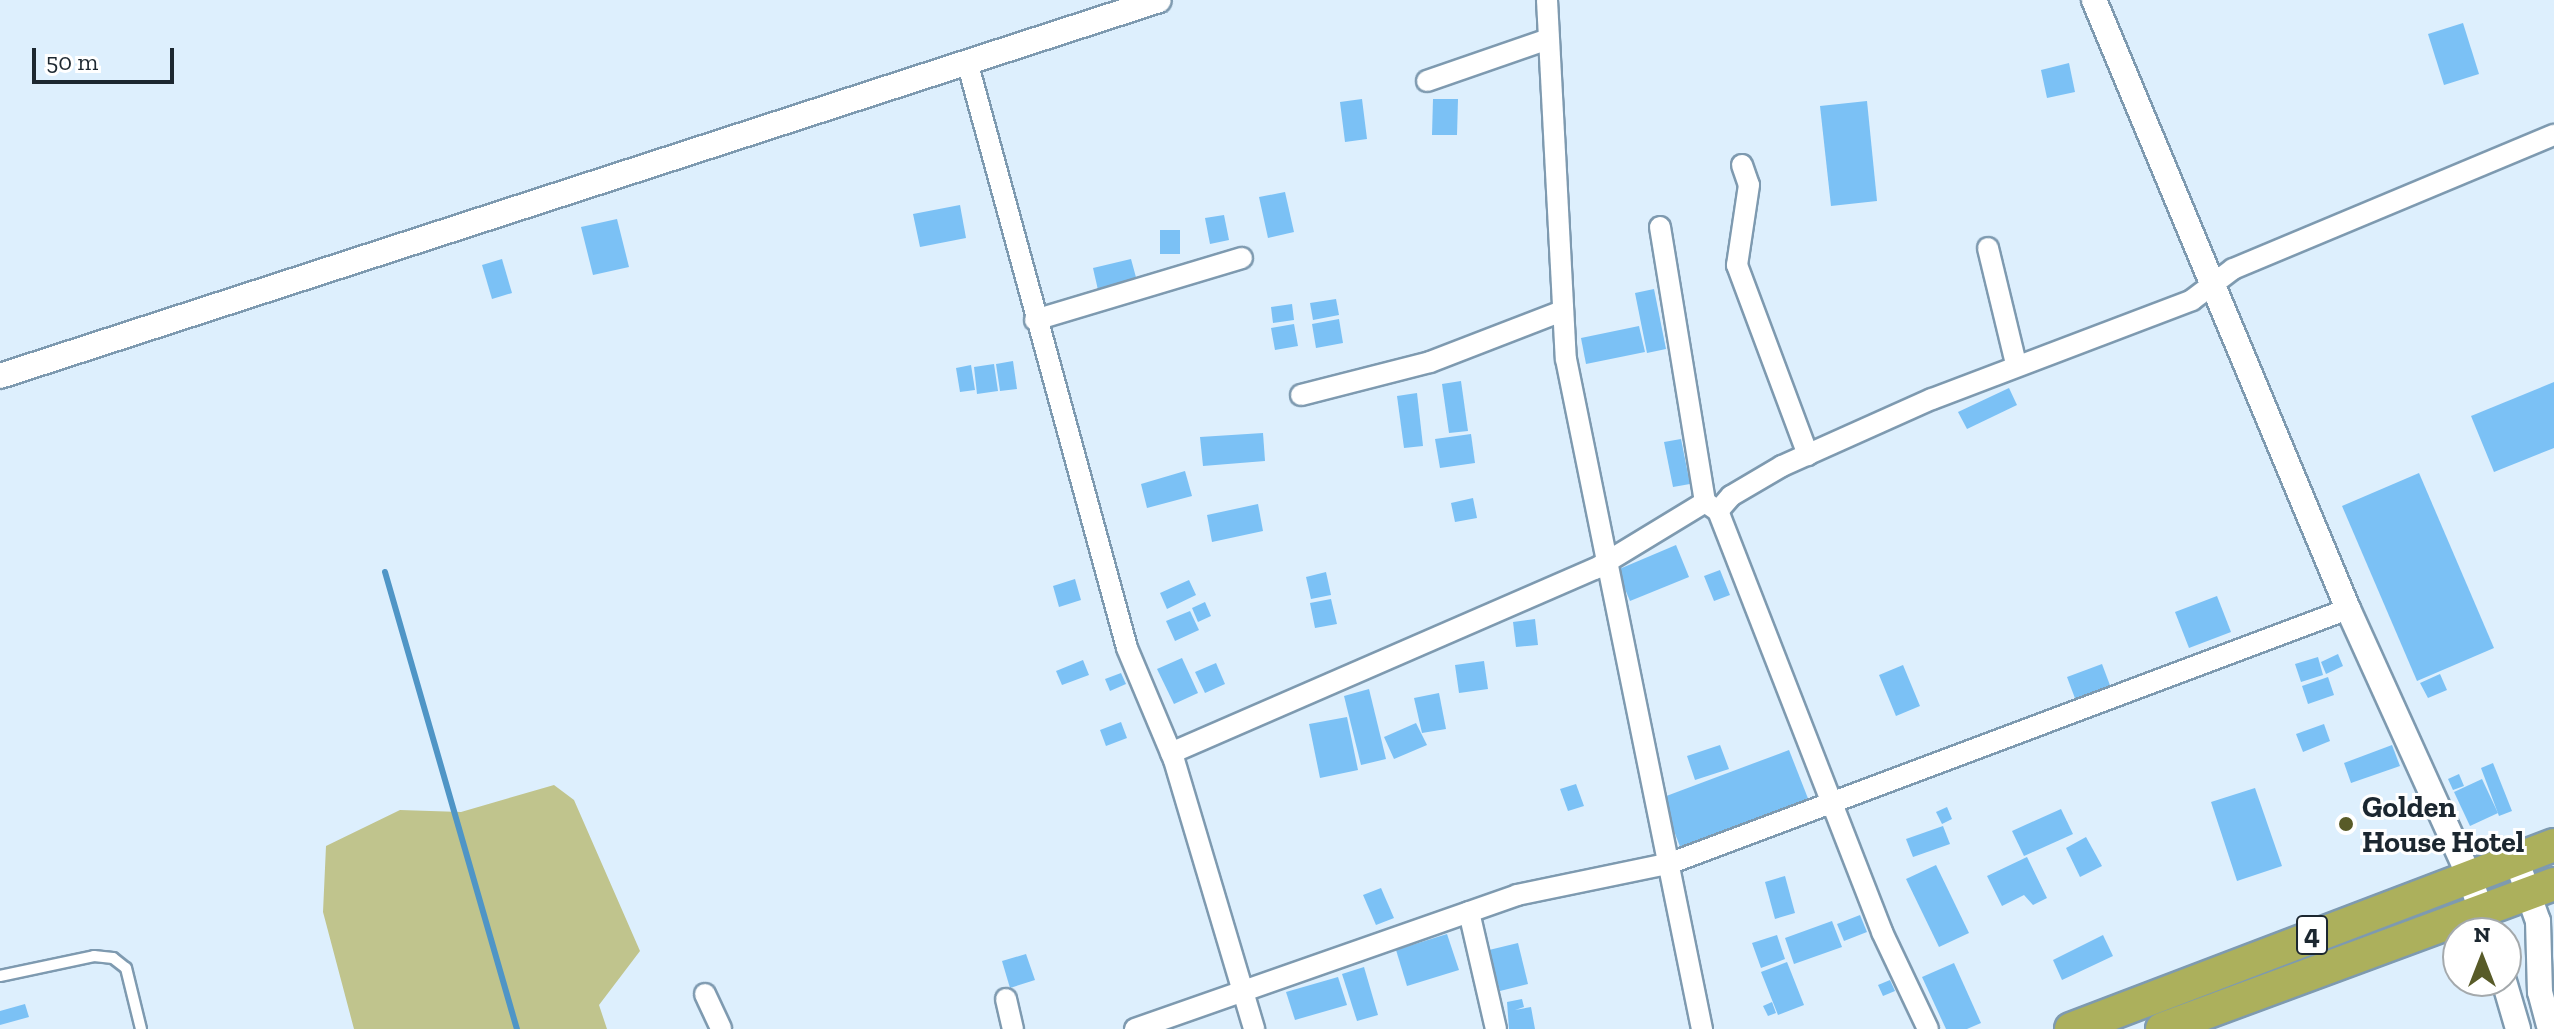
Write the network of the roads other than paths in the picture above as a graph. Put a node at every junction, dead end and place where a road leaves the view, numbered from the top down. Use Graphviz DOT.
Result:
graph roads {
  1 [pos="1159,0"];
  2 [pos="1547,0"];
  3 [pos="2094,0"];
  4 [pos="1548,39"];
  5 [pos="968,65"];
  6 [pos="1427,81"];
  7 [pos="2554,135"];
  8 [pos="1742,165"];
  9 [pos="1660,227"];
  10 [pos="1988,248"];
  11 [pos="1242,258"];
  12 [pos="2213,286"];
  13 [pos="1562,311"];
  14 [pos="1035,320"];
  15 [pos="2016,364"];
  16 [pos="0,376"];
  17 [pos="1301,395"];
  18 [pos="1808,455"];
  19 [pos="1711,507"];
  20 [pos="1604,562"];
  21 [pos="2348,609"];
  22 [pos="1171,753"];
  23 [pos="1834,804"];
  24 [pos="2554,845"];
  25 [pos="2516,859"];
  26 [pos="1671,863"];
  27 [pos="2469,876"];
  28 [pos="2542,888"];
  29 [pos="1469,912"];
  30 [pos="2483,917"];
  31 [pos="2493,917"];
  32 [pos="2442,936"];
  33 [pos="0,976"];
  34 [pos="1241,991"];
  35 [pos="705,994"];
  36 [pos="2509,997"];
  37 [pos="1006,999"];
  38 [pos="141,1029"];
  39 [pos="721,1029"];
  40 [pos="1013,1029"];
  41 [pos="1135,1029"];
  42 [pos="1254,1029"];
  43 [pos="1496,1029"];
  44 [pos="1702,1029"];
  45 [pos="1928,1029"];
  46 [pos="2071,1029"];
  47 [pos="2162,1029"];
  48 [pos="2518,1029"];
  49 [pos="2550,1029"];
  1 -- 5 [label="street"];
  2 -- 4 [label="street"];
  3 -- 12 [label="street"];
  4 -- 6 [label="street"];
  4 -- 13 [label="street"];
  5 -- 14 [label="street"];
  5 -- 16 [label="street"];
  7 -- 12 [label="street"];
  8 -- 18 [label="street"];
  9 -- 19 [label="street"];
  10 -- 15 [label="street"];
  11 -- 14 [label="street"];
  12 -- 15 [label="street"];
  12 -- 21 [label="street"];
  13 -- 17 [label="street"];
  13 -- 20 [label="street"];
  14 -- 22 [label="street"];
  15 -- 18 [label="street"];
  18 -- 19 [label="street"];
  19 -- 20 [label="street"];
  19 -- 23 [label="street"];
  20 -- 22 [label="street"];
  20 -- 26 [label="street"];
  21 -- 23 [label="street"];
  21 -- 27 [label="street"];
  22 -- 34 [label="street"];
  23 -- 26 [label="street"];
  23 -- 45 [label="street"];
  24 -- 25 [label="highway, 4"];
  25 -- 27 [label="highway, 4"];
  25 -- 28 [label="street"];
  26 -- 29 [label="street"];
  26 -- 44 [label="street"];
  27 -- 30 [label="street"];
  27 -- 46 [label="highway, 4"];
  28 -- 31 [label="highway, 4"];
  28 -- 49 [label="street"];
  29 -- 34 [label="street"];
  29 -- 43 [label="street"];
  32 -- 47 [label="highway, 4"];
  33 -- 38 [label="lane"];
  34 -- 41 [label="street"];
  34 -- 42 [label="street"];
  35 -- 39 [label="street"];
  36 -- 48 [label="street"];
  37 -- 40 [label="street"];
}
